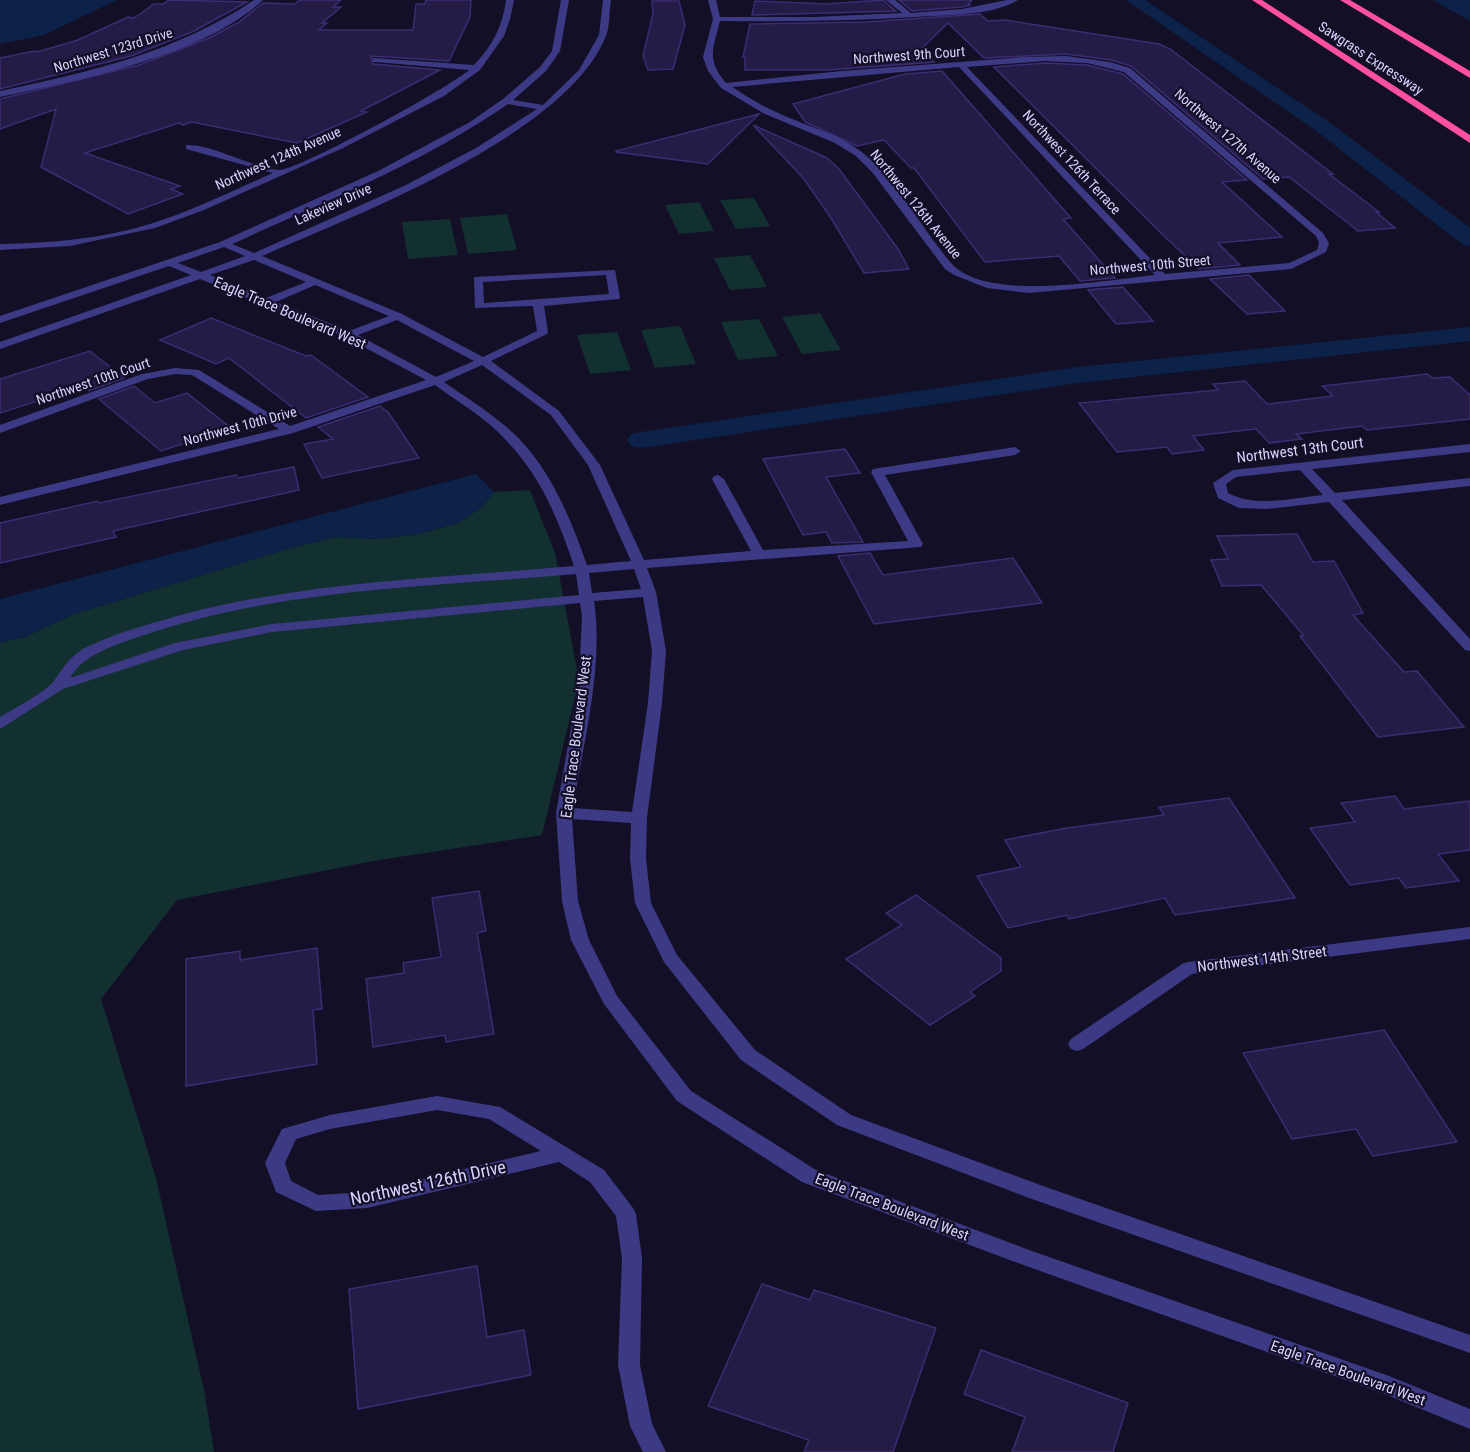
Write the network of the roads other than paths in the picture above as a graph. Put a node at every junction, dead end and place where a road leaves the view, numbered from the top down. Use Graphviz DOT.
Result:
graph roads {
  1 [pos="259,0"];
  2 [pos="510,0"];
  3 [pos="565,0"];
  4 [pos="607,0"];
  5 [pos="712,0"];
  6 [pos="890,0"];
  7 [pos="1014,0"];
  8 [pos="1256,0"];
  9 [pos="1344,0"];
  10 [pos="909,15"];
  11 [pos="717,19"];
  12 [pos="376,60"];
  13 [pos="1096,62"];
  14 [pos="961,65"];
  15 [pos="477,68"];
  16 [pos="1470,75"];
  17 [pos="724,86"];
  18 [pos="0,93"];
  19 [pos="506,101"];
  20 [pos="545,108"];
  21 [pos="1470,140"];
  22 [pos="189,147"];
  23 [pos="281,173"];
  24 [pos="224,244"];
  25 [pos="0,247"];
  26 [pos="1321,252"];
  27 [pos="252,256"];
  28 [pos="170,263"];
  29 [pos="201,276"];
  30 [pos="1163,278"];
  31 [pos="314,282"];
  32 [pos="978,283"];
  33 [pos="266,302"];
  34 [pos="538,303"];
  35 [pos="398,316"];
  36 [pos="0,320"];
  37 [pos="349,335"];
  38 [pos="0,346"];
  39 [pos="483,361"];
  40 [pos="436,381"];
  41 [pos="0,429"];
  42 [pos="289,430"];
  43 [pos="1470,448"];
  44 [pos="1015,451"];
  45 [pos="1303,466"];
  46 [pos="718,479"];
  47 [pos="1470,482"];
  48 [pos="1332,497"];
  49 [pos="0,501"];
  50 [pos="759,554"];
  51 [pos="639,564"];
  52 [pos="582,568"];
  53 [pos="649,592"];
  54 [pos="586,597"];
  55 [pos="1470,647"];
  56 [pos="58,686"];
  57 [pos="0,724"];
  58 [pos="564,813"];
  59 [pos="639,818"];
  60 [pos="1470,933"];
  61 [pos="1077,1044"];
  62 [pos="561,1154"];
  63 [pos="1470,1344"];
  64 [pos="1470,1419"];
  65 [pos="655,1452"];
  1 -- 18 [label="street, Northwest 123rd Drive"];
  2 -- 15 [label="street, Northwest 124th Avenue"];
  3 -- 19 [label="street, Lakeview Drive"];
  4 -- 20 [label="street, Lakeview Drive"];
  5 -- 11 [label="street, Northwest 126th Avenue"];
  6 -- 10 [label="street"];
  7 -- 10 [label="street"];
  8 -- 21 [label="highway, Sawgrass Expressway"];
  9 -- 16 [label="highway"];
  10 -- 11 [label="street"];
  11 -- 17 [label="street, Northwest 126th Avenue"];
  12 -- 15 [label="street"];
  13 -- 14 [label="street, Northwest 9th Court"];
  13 -- 26 [label="street, Northwest 127th Avenue"];
  14 -- 17 [label="street, Northwest 9th Court"];
  14 -- 30 [label="street, Northwest 126th Terrace"];
  15 -- 23 [label="street, Northwest 124th Avenue"];
  17 -- 32 [label="street, Northwest 126th Avenue"];
  19 -- 20 [label="street"];
  19 -- 24 [label="street, Lakeview Drive"];
  20 -- 27 [label="street, Lakeview Drive"];
  22 -- 23 [label="street"];
  23 -- 25 [label="street, Northwest 124th Avenue"];
  24 -- 27 [label="street"];
  24 -- 28 [label="street, Lakeview Drive"];
  26 -- 30 [label="street, Northwest 10th Street"];
  27 -- 29 [label="street, Lakeview Drive"];
  27 -- 31 [label="street"];
  28 -- 29 [label="street, Eagle Trace Boulevard West"];
  28 -- 36 [label="street, Lakeview Drive"];
  29 -- 33 [label="street, Eagle Trace Boulevard West"];
  29 -- 38 [label="street, Lakeview Drive"];
  30 -- 32 [label="street, Northwest 10th Street"];
  31 -- 33 [label="street"];
  31 -- 35 [label="street"];
  33 -- 37 [label="street, Eagle Trace Boulevard West"];
  34 -- 34 [label="street"];
  34 -- 39 [label="street, Northwest 10th Drive"];
  35 -- 37 [label="street"];
  35 -- 39 [label="street"];
  37 -- 40 [label="street, Eagle Trace Boulevard West"];
  39 -- 40 [label="street, Northwest 10th Drive"];
  39 -- 51 [label="street"];
  40 -- 42 [label="street, Northwest 10th Drive"];
  40 -- 52 [label="street, Eagle Trace Boulevard West"];
  41 -- 42 [label="street, Northwest 10th Court"];
  42 -- 49 [label="street, Northwest 10th Drive"];
  43 -- 45 [label="street, Northwest 13th Court"];
  44 -- 50 [label="street"];
  45 -- 48 [label="street"];
  45 -- 48 [label="street, Northwest 13th Court"];
  46 -- 50 [label="street"];
  47 -- 48 [label="street, Northwest 13th Court"];
  48 -- 55 [label="street"];
  50 -- 51 [label="street"];
  51 -- 52 [label="street"];
  51 -- 53 [label="street"];
  52 -- 54 [label="street, Eagle Trace Boulevard West"];
  52 -- 56 [label="street"];
  53 -- 54 [label="street"];
  53 -- 59 [label="street"];
  54 -- 56 [label="street"];
  54 -- 58 [label="street, Eagle Trace Boulevard West"];
  56 -- 57 [label="street"];
  58 -- 59 [label="street"];
  58 -- 64 [label="street, Eagle Trace Boulevard West"];
  59 -- 63 [label="street"];
  60 -- 61 [label="street, Northwest 14th Street"];
  62 -- 62 [label="street, Northwest 126th Drive"];
  62 -- 65 [label="street, Northwest 126th Drive"];
}
